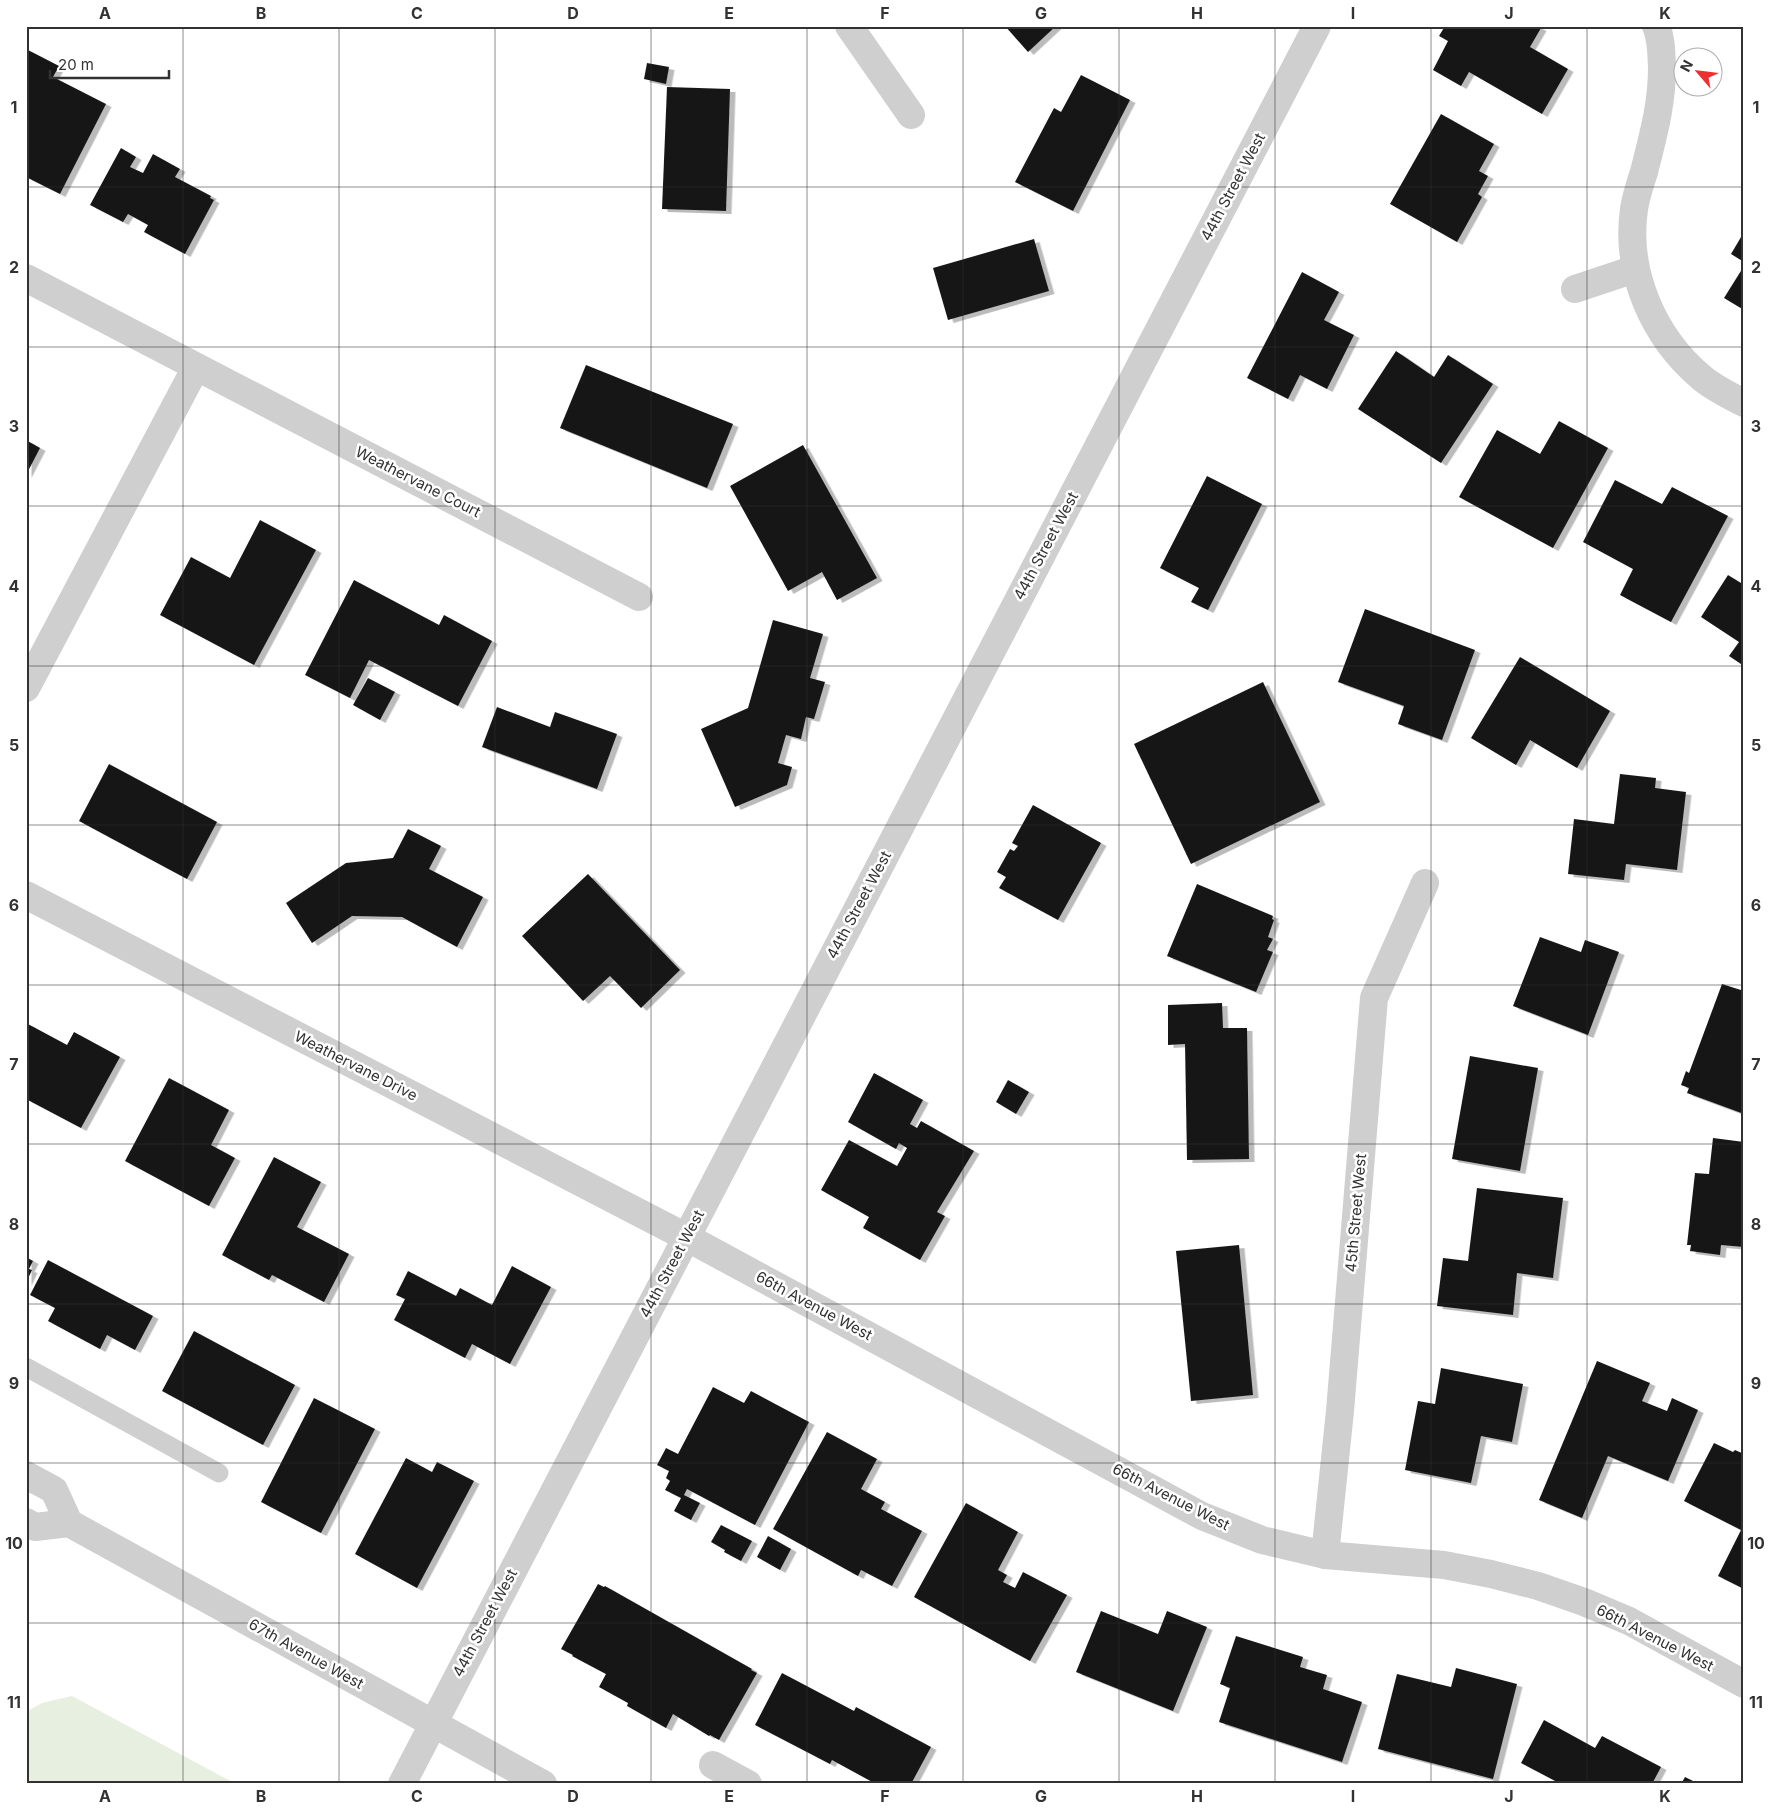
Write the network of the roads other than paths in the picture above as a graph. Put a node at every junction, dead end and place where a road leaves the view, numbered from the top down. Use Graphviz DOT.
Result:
graph roads {
  1 [pos="850,26"];
  2 [pos="1317,26"];
  3 [pos="1656,26"];
  4 [pos="911,114"];
  5 [pos="1635,269"];
  6 [pos="26,278"];
  7 [pos="1576,289"];
  8 [pos="196,367"];
  9 [pos="1744,404"];
  10 [pos="639,597"];
  11 [pos="26,688"];
  12 [pos="1425,883"];
  13 [pos="26,895"];
  14 [pos="686,1238"];
  15 [pos="26,1367"];
  16 [pos="219,1473"];
  17 [pos="26,1475"];
  18 [pos="26,1522"];
  19 [pos="70,1524"];
  20 [pos="1325,1555"];
  21 [pos="1744,1684"];
  22 [pos="433,1723"];
  23 [pos="713,1765"];
  24 [pos="402,1784"];
  25 [pos="543,1784"];
  26 [pos="748,1784"];
  1 -- 4 [label="street"];
  2 -- 14 [label="street, 44th Street West"];
  3 -- 5 [label="street"];
  5 -- 7 [label="street"];
  5 -- 9 [label="street"];
  6 -- 8 [label="street, Weathervane Court"];
  8 -- 10 [label="street, Weathervane Court"];
  8 -- 11 [label="street"];
  12 -- 20 [label="street, 45th Street West"];
  13 -- 14 [label="street, Weathervane Drive"];
  14 -- 20 [label="street, 66th Avenue West"];
  14 -- 22 [label="street, 44th Street West"];
  15 -- 16 [label="lane"];
  17 -- 19 [label="street"];
  18 -- 19 [label="street"];
  19 -- 22 [label="street, 67th Avenue West"];
  20 -- 21 [label="street, 66th Avenue West"];
  22 -- 24 [label="street, 44th Street West"];
  22 -- 25 [label="street, 67th Avenue West"];
  23 -- 26 [label="street"];
}
